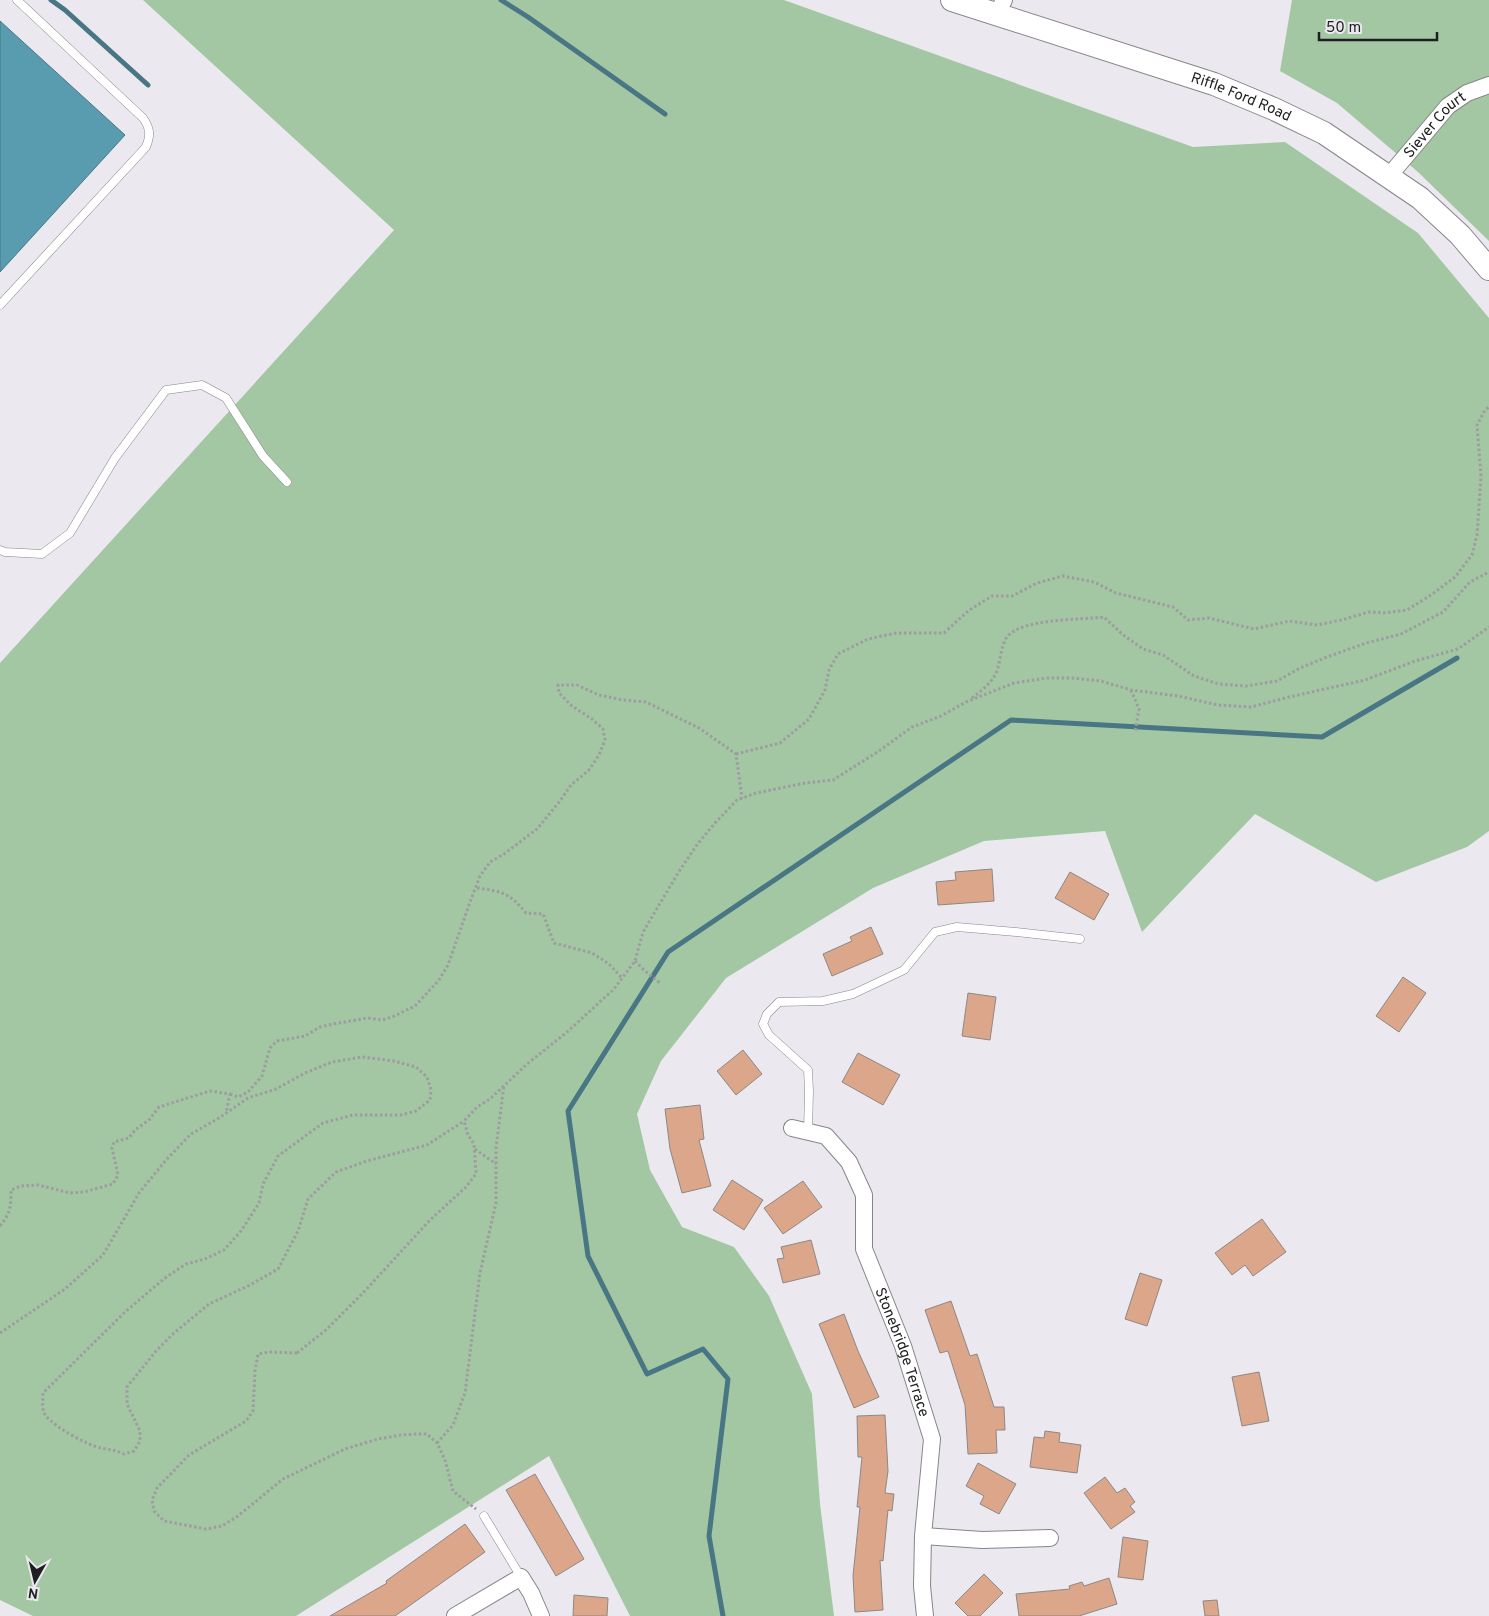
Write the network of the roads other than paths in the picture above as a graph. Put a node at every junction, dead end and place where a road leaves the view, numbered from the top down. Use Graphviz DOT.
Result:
graph roads {
  1 [pos="17,0"];
  2 [pos="952,0"];
  3 [pos="1000,7"];
  4 [pos="1489,85"];
  5 [pos="1389,176"];
  6 [pos="1489,269"];
  7 [pos="0,305"];
  8 [pos="287,482"];
  9 [pos="0,550"];
  10 [pos="1080,939"];
  11 [pos="800,1130"];
  12 [pos="484,1516"];
  13 [pos="923,1536"];
  14 [pos="1050,1538"];
  15 [pos="521,1577"];
  16 [pos="455,1616"];
  17 [pos="541,1616"];
  18 [pos="925,1616"];
  1 -- 7 [label="lane"];
  2 -- 3 [label="street, Riffle Ford Road"];
  3 -- 5 [label="street, Riffle Ford Road"];
  4 -- 5 [label="street, Siever Court"];
  5 -- 6 [label="street, Riffle Ford Road"];
  8 -- 9 [label="lane"];
  10 -- 11 [label="lane"];
  11 -- 13 [label="street, Stonebridge Terrace"];
  12 -- 15 [label="lane"];
  13 -- 14 [label="street"];
  13 -- 18 [label="street, Stonebridge Terrace"];
  15 -- 16 [label="street"];
  15 -- 17 [label="street"];
}
